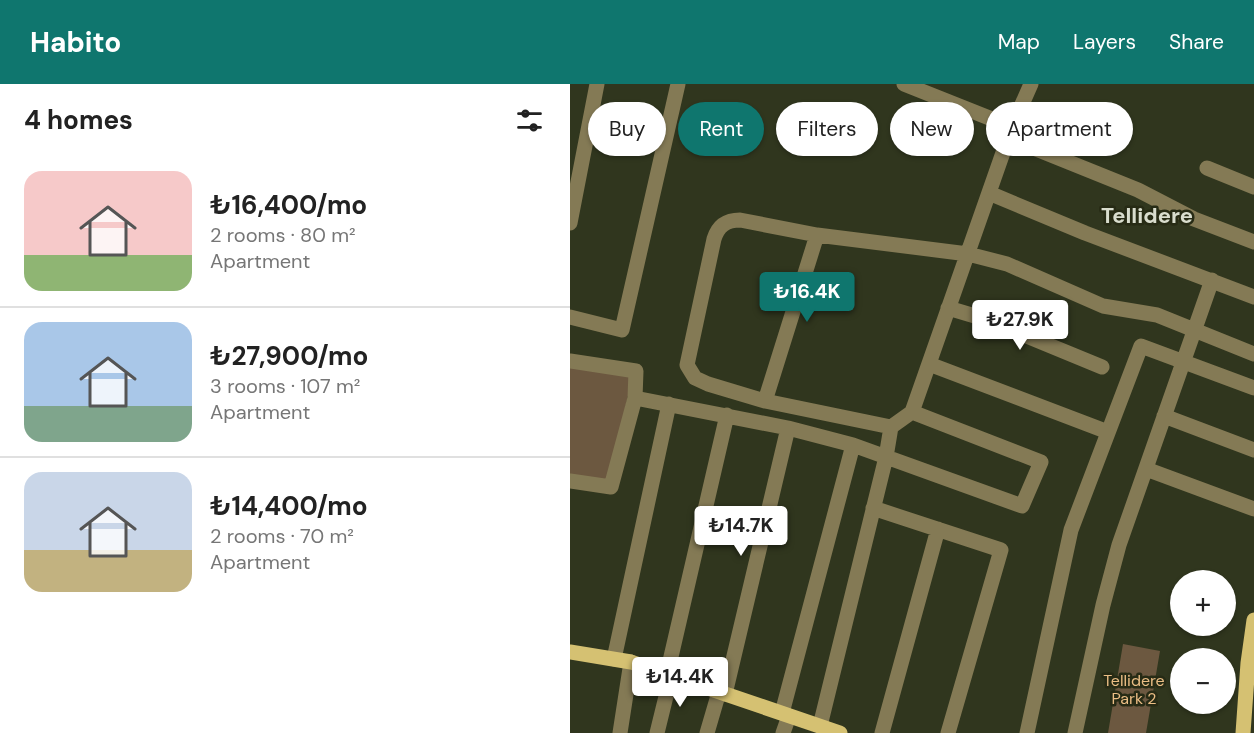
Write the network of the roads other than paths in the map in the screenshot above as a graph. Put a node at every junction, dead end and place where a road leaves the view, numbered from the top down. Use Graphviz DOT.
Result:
graph roads {
  1 [pos="597,84"];
  2 [pos="678,84"];
  3 [pos="904,84"];
  4 [pos="1031,84"];
  5 [pos="1024,102"];
  6 [pos="986,122"];
  7 [pos="1003,156"];
  8 [pos="1062,156"];
  9 [pos="1207,168"];
  10 [pos="1254,187"];
  11 [pos="989,193"];
  12 [pos="570,223"];
  13 [pos="817,235"];
  14 [pos="1254,242"];
  15 [pos="968,254"];
  16 [pos="1212,280"];
  17 [pos="1254,297"];
  18 [pos="948,308"];
  19 [pos="570,317"];
  20 [pos="1194,330"];
  21 [pos="1254,354"];
  22 [pos="570,361"];
  23 [pos="1183,362"];
  24 [pos="929,364"];
  25 [pos="1102,367"];
  26 [pos="1254,388"];
  27 [pos="635,398"];
  28 [pos="765,401"];
  29 [pos="669,405"];
  30 [pos="912,412"];
  31 [pos="727,415"];
  32 [pos="1164,416"];
  33 [pos="891,427"];
  34 [pos="788,428"];
  35 [pos="1108,432"];
  36 [pos="853,445"];
  37 [pos="1254,450"];
  38 [pos="886,457"];
  39 [pos="1146,470"];
  40 [pos="570,481"];
  41 [pos="873,508"];
  42 [pos="1254,509"];
  43 [pos="938,529"];
  44 [pos="1254,620"];
  45 [pos="570,652"];
  46 [pos="614,659"];
  47 [pos="631,662"];
  48 [pos="669,675"];
  49 [pos="1250,681"];
  50 [pos="722,693"];
  51 [pos="786,714"];
  52 [pos="820,726"];
  53 [pos="620,733"];
  54 [pos="657,733"];
  55 [pos="707,733"];
  56 [pos="783,733"];
  57 [pos="840,733"];
  58 [pos="882,733"];
  59 [pos="948,733"];
  60 [pos="1028,733"];
  61 [pos="1075,733"];
  62 [pos="1243,733"];
  1 -- 12 [label="street"];
  2 -- 19 [label="street"];
  3 -- 6 [label="street"];
  4 -- 5 [label="street"];
  7 -- 11 [label="street"];
  8 -- 14 [label="street"];
  9 -- 10 [label="street"];
  11 -- 15 [label="street"];
  11 -- 16 [label="street"];
  13 -- 15 [label="street"];
  13 -- 28 [label="street"];
  13 -- 28 [label="street"];
  15 -- 18 [label="street"];
  15 -- 20 [label="street"];
  16 -- 17 [label="street"];
  16 -- 20 [label="street"];
  18 -- 24 [label="street"];
  18 -- 25 [label="street"];
  20 -- 21 [label="street"];
  20 -- 23 [label="street"];
  22 -- 27 [label="street"];
  23 -- 26 [label="street"];
  23 -- 32 [label="street"];
  23 -- 35 [label="street"];
  24 -- 30 [label="street"];
  24 -- 35 [label="street"];
  27 -- 29 [label="street"];
  27 -- 40 [label="street"];
  28 -- 33 [label="street"];
  29 -- 31 [label="street"];
  29 -- 46 [label="street"];
  30 -- 33 [label="street"];
  30 -- 38 [label="street"];
  31 -- 34 [label="street"];
  31 -- 48 [label="street"];
  32 -- 37 [label="street"];
  32 -- 39 [label="street"];
  33 -- 38 [label="street"];
  34 -- 36 [label="street"];
  34 -- 50 [label="street"];
  35 -- 60 [label="street"];
  36 -- 38 [label="street"];
  36 -- 51 [label="street"];
  38 -- 41 [label="street"];
  39 -- 42 [label="street"];
  39 -- 61 [label="street"];
  41 -- 43 [label="street"];
  41 -- 52 [label="street"];
  43 -- 58 [label="street"];
  43 -- 59 [label="street"];
  44 -- 49 [label="main road"];
  45 -- 46 [label="main road"];
  46 -- 47 [label="main road"];
  47 -- 48 [label="main road"];
  47 -- 53 [label="street"];
  48 -- 50 [label="main road"];
  48 -- 54 [label="street"];
  49 -- 62 [label="main road"];
  50 -- 51 [label="main road"];
  50 -- 55 [label="street"];
  51 -- 52 [label="main road"];
  51 -- 56 [label="street"];
  52 -- 57 [label="main road"];
}
